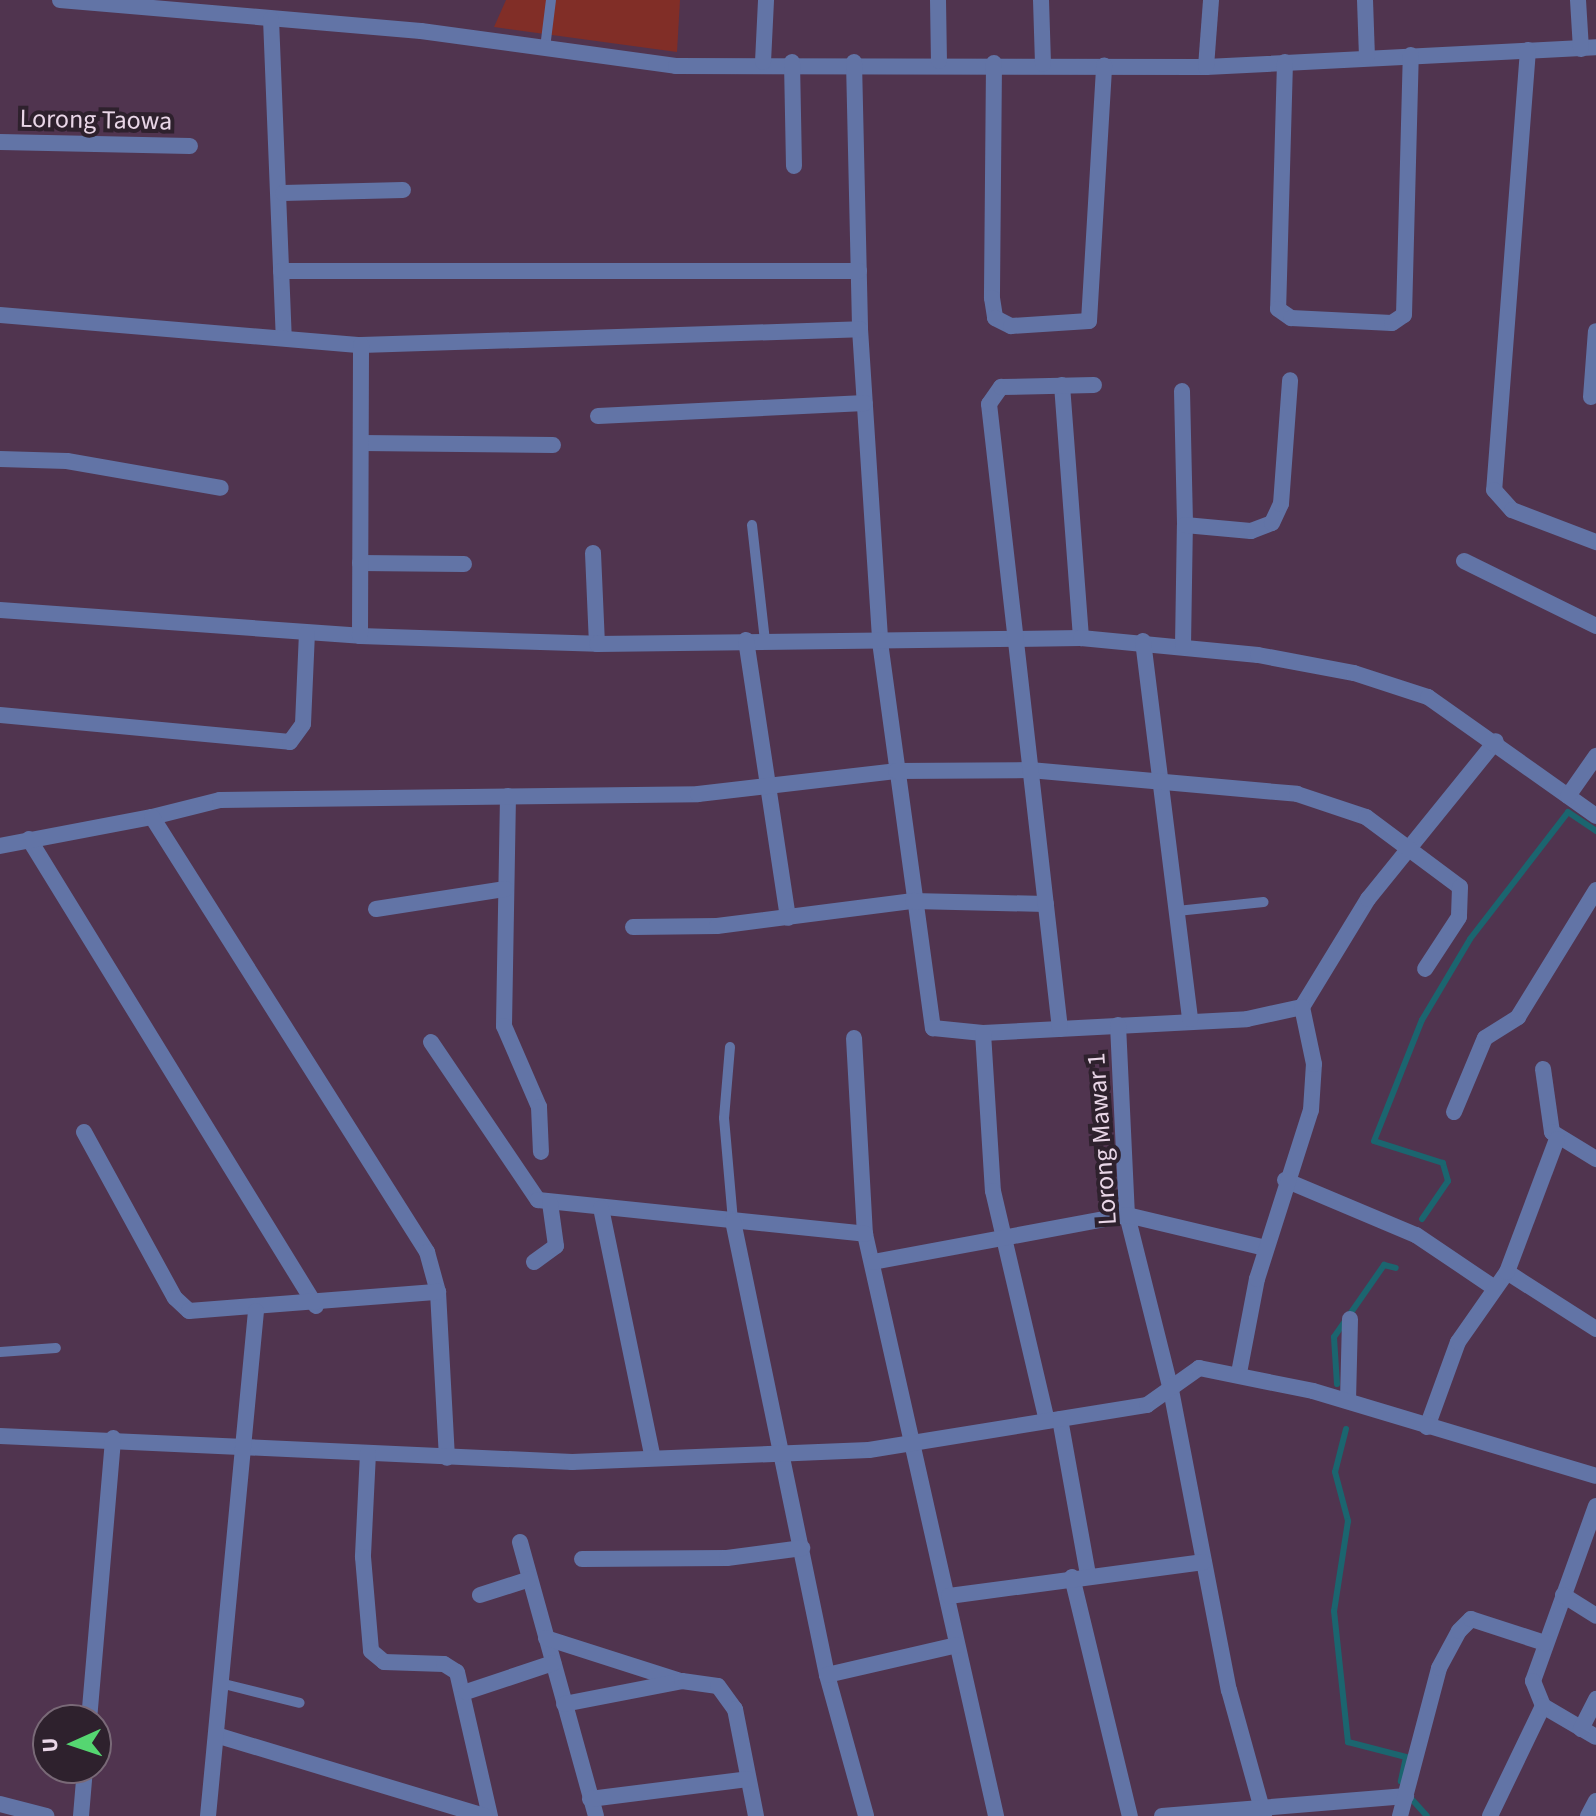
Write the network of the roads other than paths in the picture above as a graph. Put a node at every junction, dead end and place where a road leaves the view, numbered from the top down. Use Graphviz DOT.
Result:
graph roads {
  1 [pos="60,0"];
  2 [pos="551,0"];
  3 [pos="766,0"];
  4 [pos="938,0"];
  5 [pos="1041,0"];
  6 [pos="1211,0"];
  7 [pos="1365,0"];
  8 [pos="1578,0"];
  9 [pos="190,8"];
  10 [pos="271,19"];
  11 [pos="545,48"];
  12 [pos="1589,48"];
  13 [pos="1528,50"];
  14 [pos="1411,55"];
  15 [pos="1367,57"];
  16 [pos="939,61"];
  17 [pos="763,62"];
  18 [pos="792,62"];
  19 [pos="854,62"];
  20 [pos="1285,62"];
  21 [pos="994,63"];
  22 [pos="1043,64"];
  23 [pos="1104,65"];
  24 [pos="1206,67"];
  25 [pos="0,142"];
  26 [pos="190,146"];
  27 [pos="794,166"];
  28 [pos="403,190"];
  29 [pos="283,193"];
  30 [pos="281,271"];
  31 [pos="859,271"];
  32 [pos="0,315"];
  33 [pos="860,329"];
  34 [pos="1596,331"];
  35 [pos="284,338"];
  36 [pos="361,345"];
  37 [pos="1290,380"];
  38 [pos="1062,385"];
  39 [pos="1094,385"];
  40 [pos="1182,391"];
  41 [pos="1591,397"];
  42 [pos="865,403"];
  43 [pos="598,416"];
  44 [pos="362,443"];
  45 [pos="553,445"];
  46 [pos="0,459"];
  47 [pos="221,488"];
  48 [pos="752,525"];
  49 [pos="1185,525"];
  50 [pos="1595,540"];
  51 [pos="593,553"];
  52 [pos="1464,561"];
  53 [pos="360,563"];
  54 [pos="464,564"];
  55 [pos="0,610"];
  56 [pos="1596,626"];
  57 [pos="307,634"];
  58 [pos="360,636"];
  59 [pos="1081,638"];
  60 [pos="746,640"];
  61 [pos="765,640"];
  62 [pos="1010,640"];
  63 [pos="1143,641"];
  64 [pos="880,642"];
  65 [pos="597,644"];
  66 [pos="1183,646"];
  67 [pos="0,715"];
  68 [pos="1496,741"];
  69 [pos="1596,756"];
  70 [pos="1030,770"];
  71 [pos="896,771"];
  72 [pos="1161,780"];
  73 [pos="767,787"];
  74 [pos="508,796"];
  75 [pos="1568,796"];
  76 [pos="1596,816"];
  77 [pos="152,817"];
  78 [pos="29,839"];
  79 [pos="0,846"];
  80 [pos="1413,849"];
  81 [pos="505,889"];
  82 [pos="1596,890"];
  83 [pos="913,901"];
  84 [pos="1264,902"];
  85 [pos="1046,904"];
  86 [pos="376,909"];
  87 [pos="1177,911"];
  88 [pos="788,918"];
  89 [pos="633,927"];
  90 [pos="1425,969"];
  91 [pos="1302,1007"];
  92 [pos="1190,1019"];
  93 [pos="1118,1025"];
  94 [pos="1060,1029"];
  95 [pos="983,1033"];
  96 [pos="854,1038"];
  97 [pos="431,1042"];
  98 [pos="730,1047"];
  99 [pos="1543,1069"];
  100 [pos="1454,1112"];
  101 [pos="84,1132"];
  102 [pos="1557,1139"];
  103 [pos="541,1152"];
  104 [pos="1596,1159"];
  105 [pos="1285,1180"];
  106 [pos="550,1203"];
  107 [pos="601,1208"];
  108 [pos="1127,1215"];
  109 [pos="733,1221"];
  110 [pos="865,1234"];
  111 [pos="1002,1238"];
  112 [pos="1266,1248"];
  113 [pos="534,1262"];
  114 [pos="873,1262"];
  115 [pos="1507,1272"];
  116 [pos="1493,1287"];
  117 [pos="438,1292"];
  118 [pos="316,1306"];
  119 [pos="256,1311"];
  120 [pos="1350,1319"];
  121 [pos="1596,1329"];
  122 [pos="56,1348"];
  123 [pos="0,1352"];
  124 [pos="1239,1373"];
  125 [pos="1171,1390"];
  126 [pos="1348,1401"];
  127 [pos="1054,1420"];
  128 [pos="1427,1427"];
  129 [pos="0,1436"];
  130 [pos="113,1438"];
  131 [pos="917,1443"];
  132 [pos="246,1445"];
  133 [pos="784,1451"];
  134 [pos="368,1453"];
  135 [pos="447,1458"];
  136 [pos="653,1458"];
  137 [pos="1596,1476"];
  138 [pos="1596,1506"];
  139 [pos="520,1542"];
  140 [pos="802,1548"];
  141 [pos="582,1559"];
  142 [pos="1204,1562"];
  143 [pos="1080,1576"];
  144 [pos="530,1579"];
  145 [pos="480,1595"];
  146 [pos="1563,1595"];
  147 [pos="949,1596"];
  148 [pos="1596,1616"];
  149 [pos="546,1638"];
  150 [pos="1545,1643"];
  151 [pos="957,1645"];
  152 [pos="553,1663"];
  153 [pos="827,1675"];
  154 [pos="682,1681"];
  155 [pos="220,1683"];
  156 [pos="466,1692"];
  157 [pos="1596,1699"];
  158 [pos="300,1703"];
  159 [pos="90,1704"];
  160 [pos="564,1704"];
  161 [pos="1543,1706"];
  162 [pos="1581,1729"];
  163 [pos="216,1735"];
  164 [pos="1596,1737"];
  165 [pos="748,1779"];
  166 [pos="84,1784"];
  167 [pos="1406,1796"];
  168 [pos="590,1799"];
  169 [pos="1596,1801"];
  170 [pos="0,1804"];
  171 [pos="1264,1811"];
  172 [pos="46,1816"];
  173 [pos="81,1816"];
  174 [pos="208,1816"];
  175 [pos="487,1816"];
  176 [pos="596,1816"];
  177 [pos="756,1816"];
  178 [pos="866,1816"];
  179 [pos="996,1816"];
  180 [pos="1130,1816"];
  181 [pos="1162,1816"];
  182 [pos="1400,1816"];
  183 [pos="1490,1816"];
  184 [pos="1588,1816"];
  1 -- 9 [label="street"];
  2 -- 11 [label="lane"];
  3 -- 17 [label="street"];
  4 -- 16 [label="street"];
  5 -- 22 [label="street"];
  6 -- 24 [label="street"];
  7 -- 15 [label="street"];
  8 -- 12 [label="street"];
  9 -- 10 [label="street"];
  10 -- 11 [label="street"];
  10 -- 29 [label="street"];
  11 -- 17 [label="street"];
  12 -- 13 [label="street"];
  13 -- 14 [label="street"];
  13 -- 50 [label="street"];
  14 -- 15 [label="street"];
  14 -- 20 [label="street"];
  15 -- 20 [label="street"];
  16 -- 19 [label="street"];
  16 -- 21 [label="street"];
  17 -- 18 [label="street"];
  18 -- 19 [label="street"];
  18 -- 27 [label="street"];
  19 -- 31 [label="street"];
  20 -- 24 [label="street"];
  21 -- 22 [label="street"];
  21 -- 23 [label="street"];
  22 -- 23 [label="street"];
  23 -- 24 [label="street"];
  25 -- 26 [label="street, Lorong Taowa"];
  28 -- 29 [label="street"];
  29 -- 30 [label="street"];
  30 -- 31 [label="street"];
  30 -- 35 [label="street"];
  31 -- 33 [label="street"];
  32 -- 35 [label="street"];
  33 -- 36 [label="street"];
  33 -- 42 [label="street"];
  34 -- 41 [label="street"];
  35 -- 36 [label="street"];
  36 -- 44 [label="street"];
  37 -- 49 [label="street"];
  38 -- 39 [label="street"];
  38 -- 59 [label="street"];
  38 -- 62 [label="street"];
  40 -- 49 [label="street"];
  42 -- 43 [label="street"];
  42 -- 64 [label="street"];
  44 -- 45 [label="street"];
  44 -- 53 [label="street"];
  46 -- 47 [label="street"];
  48 -- 61 [label="lane"];
  49 -- 66 [label="street"];
  51 -- 65 [label="street"];
  52 -- 56 [label="street"];
  53 -- 54 [label="street"];
  53 -- 58 [label="street"];
  55 -- 57 [label="street"];
  57 -- 58 [label="street"];
  57 -- 67 [label="street"];
  58 -- 65 [label="street"];
  59 -- 62 [label="street"];
  59 -- 63 [label="street"];
  60 -- 61 [label="street"];
  60 -- 65 [label="street"];
  60 -- 73 [label="street"];
  61 -- 64 [label="street"];
  62 -- 64 [label="street"];
  62 -- 70 [label="street"];
  63 -- 66 [label="street"];
  63 -- 72 [label="street"];
  64 -- 71 [label="street"];
  66 -- 68 [label="street"];
  68 -- 75 [label="street"];
  68 -- 80 [label="street"];
  69 -- 75 [label="street"];
  70 -- 71 [label="street"];
  70 -- 72 [label="street"];
  70 -- 85 [label="street"];
  71 -- 73 [label="street"];
  71 -- 83 [label="street"];
  72 -- 80 [label="street"];
  72 -- 87 [label="street"];
  73 -- 74 [label="street"];
  73 -- 88 [label="street"];
  74 -- 77 [label="street"];
  74 -- 81 [label="street"];
  75 -- 76 [label="street"];
  77 -- 78 [label="street"];
  77 -- 117 [label="street"];
  78 -- 79 [label="street"];
  78 -- 118 [label="street"];
  80 -- 90 [label="street"];
  80 -- 91 [label="street"];
  81 -- 86 [label="street"];
  81 -- 103 [label="street"];
  82 -- 100 [label="street"];
  83 -- 85 [label="street"];
  83 -- 88 [label="street"];
  83 -- 95 [label="street"];
  84 -- 87 [label="lane"];
  85 -- 94 [label="street"];
  87 -- 92 [label="street"];
  88 -- 89 [label="street"];
  91 -- 92 [label="street"];
  91 -- 105 [label="street"];
  92 -- 93 [label="street"];
  93 -- 94 [label="street"];
  93 -- 108 [label="street, Lorong Mawar 1"];
  94 -- 95 [label="street"];
  95 -- 111 [label="street"];
  96 -- 110 [label="street"];
  97 -- 106 [label="street"];
  98 -- 109 [label="lane"];
  99 -- 102 [label="street"];
  101 -- 119 [label="street"];
  102 -- 104 [label="street"];
  102 -- 115 [label="street"];
  105 -- 112 [label="street"];
  105 -- 116 [label="street"];
  106 -- 107 [label="street"];
  106 -- 113 [label="street"];
  107 -- 109 [label="street"];
  107 -- 136 [label="street"];
  108 -- 111 [label="street"];
  108 -- 112 [label="street"];
  108 -- 125 [label="street, Lorong Mawar 1"];
  109 -- 110 [label="street"];
  109 -- 133 [label="street"];
  110 -- 114 [label="street"];
  111 -- 114 [label="street"];
  111 -- 127 [label="street"];
  112 -- 124 [label="street"];
  114 -- 131 [label="street"];
  115 -- 116 [label="street"];
  115 -- 121 [label="street"];
  116 -- 128 [label="street"];
  117 -- 118 [label="street"];
  117 -- 135 [label="street"];
  118 -- 119 [label="street"];
  119 -- 132 [label="street"];
  120 -- 126 [label="street"];
  122 -- 123 [label="lane"];
  124 -- 125 [label="street"];
  124 -- 126 [label="street"];
  125 -- 127 [label="street"];
  125 -- 142 [label="street, Lorong Mawar 1"];
  126 -- 128 [label="street"];
  127 -- 131 [label="street"];
  127 -- 143 [label="street"];
  128 -- 137 [label="street"];
  129 -- 130 [label="street"];
  130 -- 132 [label="street"];
  130 -- 159 [label="street"];
  131 -- 133 [label="street"];
  131 -- 147 [label="street"];
  132 -- 134 [label="street"];
  132 -- 155 [label="street"];
  133 -- 136 [label="street"];
  133 -- 140 [label="street"];
  134 -- 135 [label="street"];
  134 -- 156 [label="street"];
  135 -- 136 [label="street"];
  138 -- 146 [label="street"];
  139 -- 144 [label="street"];
  140 -- 141 [label="street"];
  140 -- 153 [label="street"];
  142 -- 143 [label="street"];
  142 -- 171 [label="street, Lorong Mawar 1"];
  143 -- 147 [label="street"];
  143 -- 180 [label="street"];
  144 -- 145 [label="street"];
  144 -- 149 [label="street"];
  146 -- 148 [label="street"];
  146 -- 150 [label="street"];
  147 -- 151 [label="street"];
  149 -- 152 [label="street"];
  149 -- 154 [label="street"];
  150 -- 161 [label="street"];
  150 -- 167 [label="street"];
  151 -- 153 [label="street"];
  151 -- 179 [label="street"];
  152 -- 156 [label="street"];
  152 -- 160 [label="street"];
  153 -- 178 [label="street"];
  154 -- 160 [label="street"];
  154 -- 165 [label="street"];
  155 -- 158 [label="lane"];
  155 -- 163 [label="street"];
  156 -- 175 [label="street"];
  157 -- 162 [label="street"];
  160 -- 168 [label="street"];
  161 -- 162 [label="street"];
  161 -- 183 [label="street"];
  162 -- 164 [label="street"];
  163 -- 174 [label="street"];
  163 -- 175 [label="street"];
  165 -- 168 [label="street"];
  165 -- 177 [label="street"];
  166 -- 173 [label="street"];
  167 -- 171 [label="street"];
  167 -- 182 [label="street"];
  168 -- 176 [label="street"];
  169 -- 184 [label="street"];
  170 -- 172 [label="street"];
  171 -- 181 [label="street"];
}
